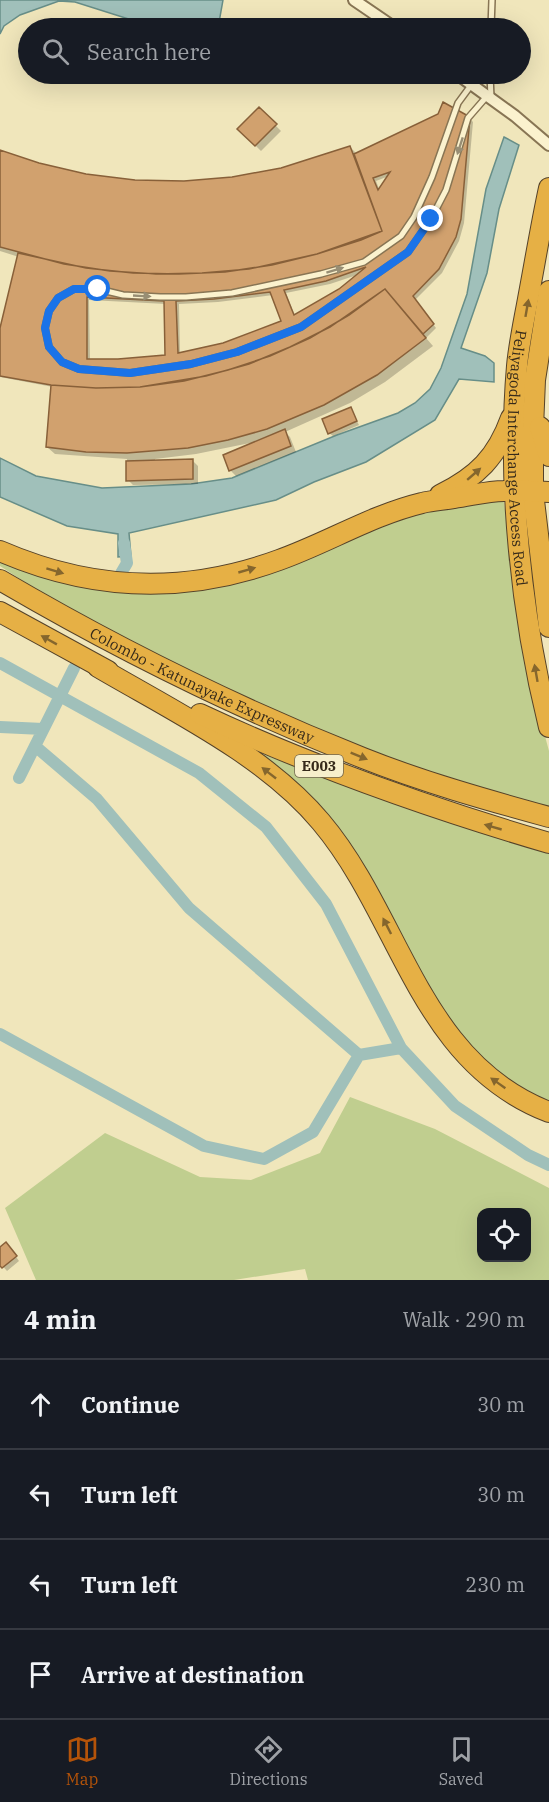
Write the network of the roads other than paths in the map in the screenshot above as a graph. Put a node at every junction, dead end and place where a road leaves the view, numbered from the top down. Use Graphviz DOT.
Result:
graph roads {
  1 [pos="354,0"];
  2 [pos="492,0"];
  3 [pos="380,18"];
  4 [pos="491,18"];
  5 [pos="472,84"];
  6 [pos="490,84"];
  7 [pos="489,97"];
  8 [pos="549,146"];
  9 [pos="549,188"];
  10 [pos="549,291"];
  11 [pos="534,395"];
  12 [pos="515,406"];
  13 [pos="549,456"];
  14 [pos="532,492"];
  15 [pos="424,502"];
  16 [pos="0,551"];
  17 [pos="0,580"];
  18 [pos="0,612"];
  19 [pos="548,623"];
  20 [pos="98,667"];
  21 [pos="549,727"];
  22 [pos="549,818"];
  23 [pos="549,843"];
  24 [pos="549,1112"];
  1 -- 3 [label="street"];
  2 -- 4 [label="lane"];
  5 -- 7 [label="street"];
  7 -- 5 [label="lane, one-way"];
  6 -- 7 [label="lane"];
  7 -- 8 [label="street"];
  12 -- 9 [label="highway, Peliyagoda Interchange Access Road, one-way"];
  10 -- 11 [label="highway, Peliyagoda Interchange Access Road"];
  11 -- 13 [label="highway"];
  11 -- 14 [label="highway, Peliyagoda Interchange Access Road"];
  12 -- 14 [label="highway, Peliyagoda Interchange Access Road"];
  15 -- 12 [label="highway, one-way"];
  14 -- 15 [label="highway"];
  14 -- 19 [label="highway, Peliyagoda Interchange Access Road"];
  21 -- 14 [label="highway, Peliyagoda Interchange Access Road, one-way"];
  16 -- 15 [label="highway, one-way"];
  17 -- 22 [label="highway, Colombo - Katunayake Expressway / E003, one-way"];
  20 -- 18 [label="highway, Colombo - Katunayake Expressway / E003, one-way"];
  23 -- 20 [label="highway, Colombo - Katunayake Expressway / E003, one-way"];
  24 -- 20 [label="highway, one-way"];
}
